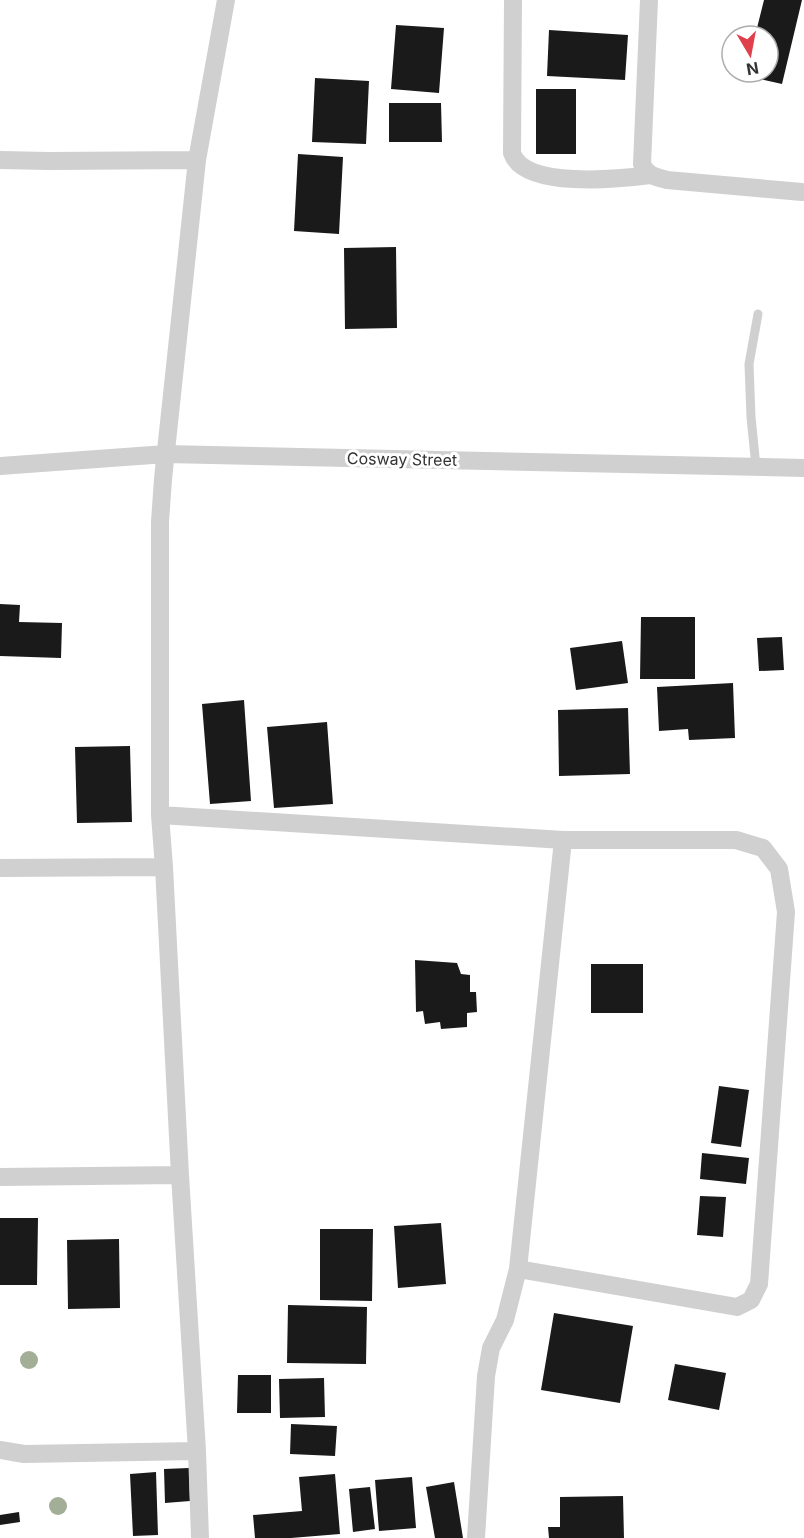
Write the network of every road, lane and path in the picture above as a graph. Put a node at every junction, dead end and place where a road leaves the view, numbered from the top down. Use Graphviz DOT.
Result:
graph roads {
  1 [pos="226,0"];
  2 [pos="513,0"];
  3 [pos="649,0"];
  4 [pos="0,160"];
  5 [pos="197,160"];
  6 [pos="650,175"];
  7 [pos="802,192"];
  8 [pos="758,314"];
  9 [pos="166,454"];
  10 [pos="0,466"];
  11 [pos="756,467"];
  12 [pos="804,468"];
  13 [pos="160,815"];
  14 [pos="563,840"];
  15 [pos="164,867"];
  16 [pos="0,868"];
  17 [pos="180,1176"];
  18 [pos="0,1177"];
  19 [pos="518,1269"];
  20 [pos="0,1450"];
  21 [pos="197,1451"];
  22 [pos="200,1538"];
  23 [pos="476,1538"];
  1 -- 5 [label="street"];
  2 -- 6 [label="street"];
  3 -- 6 [label="street"];
  4 -- 5 [label="street"];
  5 -- 9 [label="street"];
  6 -- 7 [label="street"];
  8 -- 11 [label="lane"];
  9 -- 10 [label="street, Cosway Street"];
  9 -- 11 [label="street, Cosway Street"];
  9 -- 13 [label="street"];
  11 -- 12 [label="street, Cosway Street"];
  13 -- 14 [label="street"];
  13 -- 15 [label="street"];
  14 -- 19 [label="street"];
  14 -- 19 [label="street"];
  15 -- 16 [label="street"];
  15 -- 17 [label="street"];
  17 -- 18 [label="street"];
  17 -- 21 [label="street"];
  19 -- 23 [label="street"];
  20 -- 21 [label="street"];
  21 -- 22 [label="street"];
}
